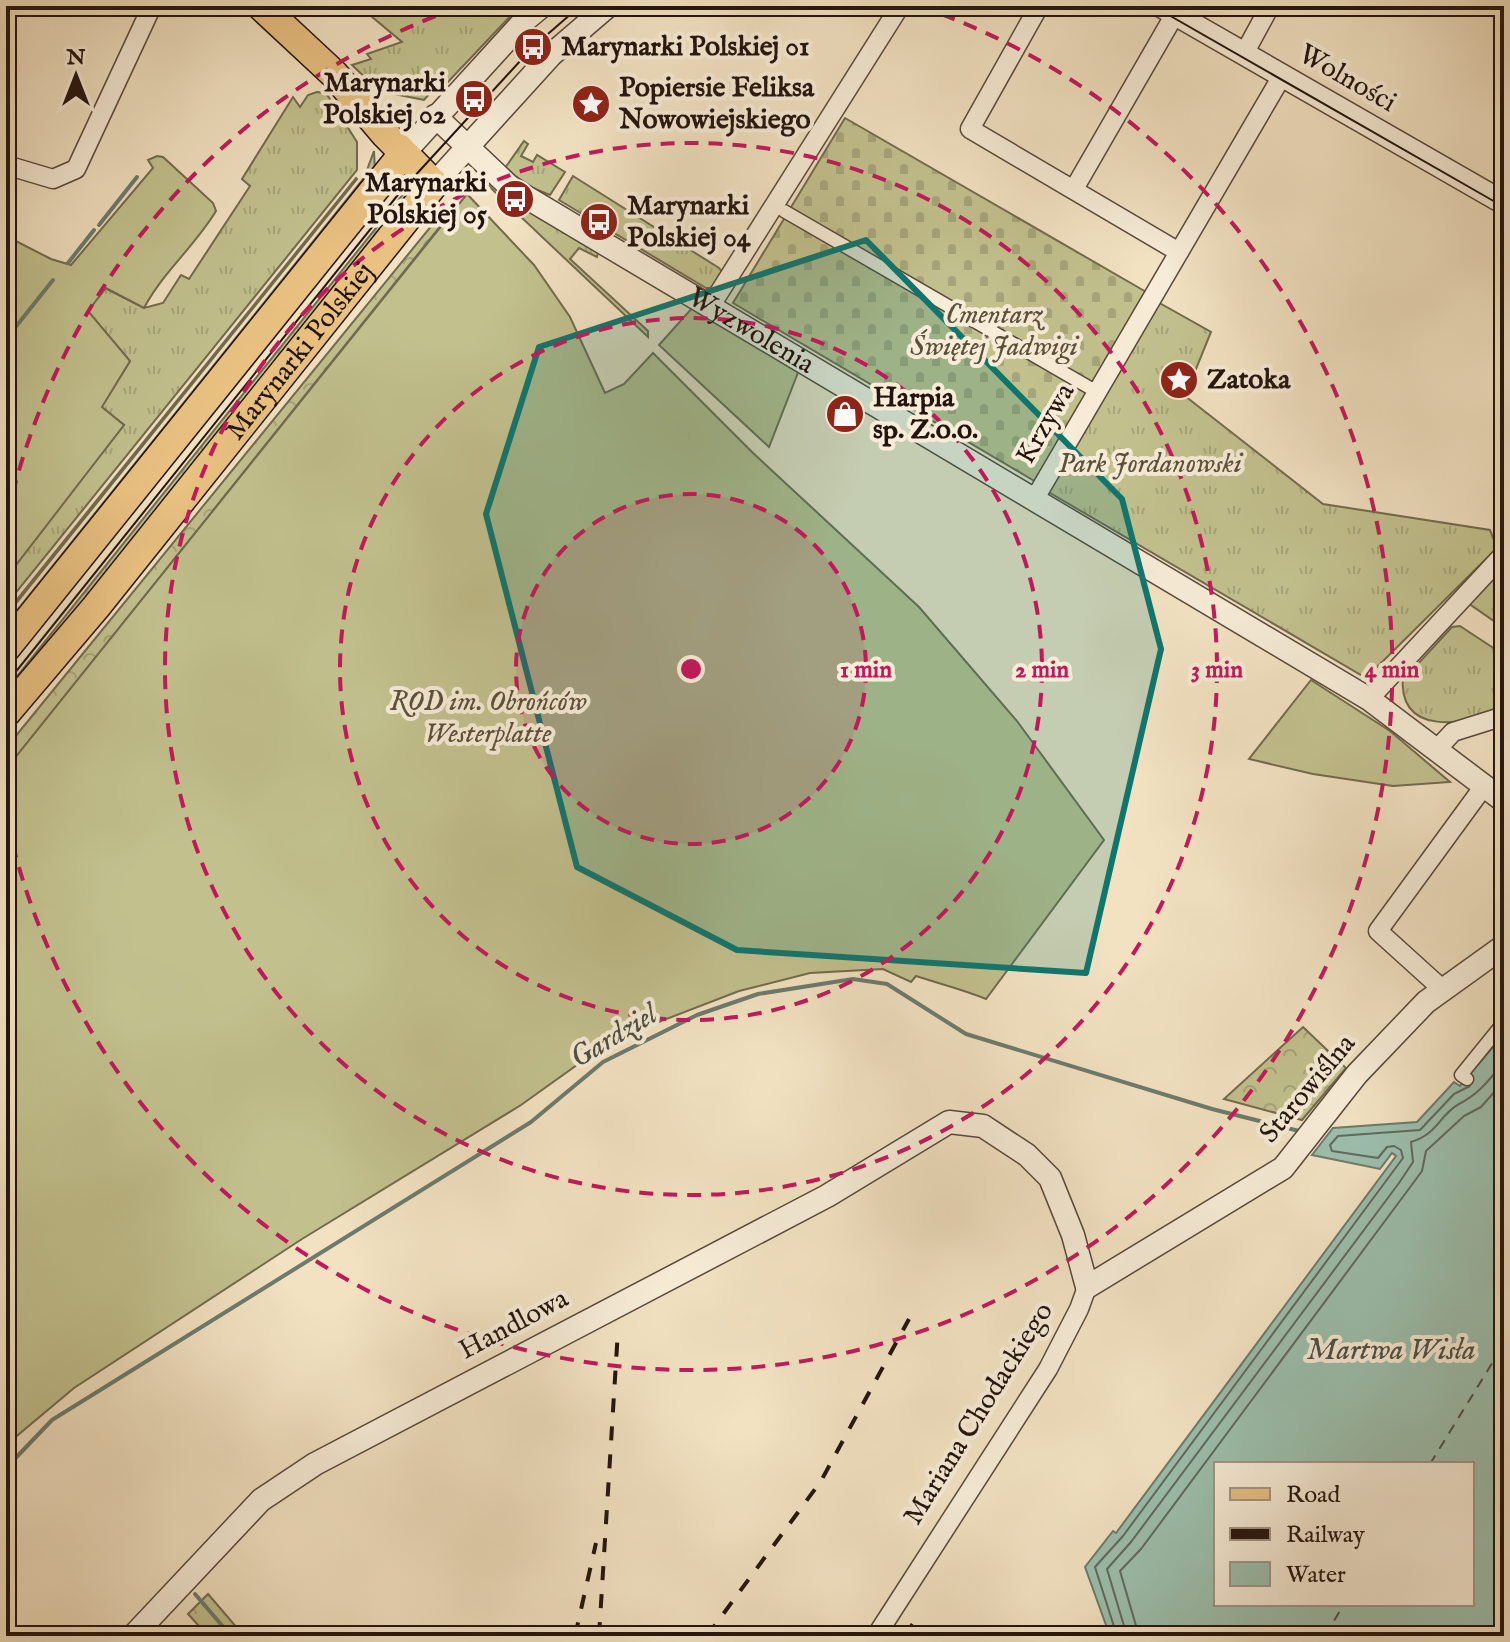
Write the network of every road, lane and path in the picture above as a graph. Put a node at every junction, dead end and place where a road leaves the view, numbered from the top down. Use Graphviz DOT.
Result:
graph roads {
  1 [pos="152,6"];
  2 [pos="261,6"];
  3 [pos="542,6"];
  4 [pos="900,6"];
  5 [pos="1039,6"];
  6 [pos="1270,6"];
  7 [pos="605,7"];
  8 [pos="1168,10"];
  9 [pos="1244,54"];
  10 [pos="1282,76"];
  11 [pos="435,116"];
  12 [pos="467,146"];
  13 [pos="403,154"];
  14 [pos="6,165"];
  15 [pos="434,184"];
  16 [pos="1074,189"];
  17 [pos="1504,203"];
  18 [pos="784,211"];
  19 [pos="1179,252"];
  20 [pos="710,307"];
  21 [pos="1097,392"];
  22 [pos="1034,500"];
  23 [pos="1504,554"];
  24 [pos="6,648"];
  25 [pos="1369,699"];
  26 [pos="6,713"];
  27 [pos="1504,716"];
  28 [pos="1437,749"];
  29 [pos="1484,786"];
  30 [pos="1504,801"];
  31 [pos="1504,946"];
  32 [pos="1441,988"];
  33 [pos="1504,1022"];
  34 [pos="1467,1079"];
  35 [pos="962,1121"];
  36 [pos="1087,1287"];
  37 [pos="133,1636"];
  38 [pos="876,1636"];
  1 -- 14 [label="street"];
  2 -- 13 [label="main road"];
  3 -- 11 [label="street, Marynarki Polskiej"];
  4 -- 20 [label="street"];
  5 -- 16 [label="street"];
  6 -- 9 [label="street"];
  7 -- 12 [label="street, Marynarki Polskiej"];
  8 -- 9 [label="street, Wolności"];
  8 -- 16 [label="street"];
  9 -- 10 [label="street, Wolności"];
  10 -- 17 [label="street, Wolności"];
  10 -- 19 [label="street, Krzywa"];
  11 -- 12 [label="street, Wyzwolenia"];
  11 -- 13 [label="street, Marynarki Polskiej"];
  12 -- 15 [label="street, Marynarki Polskiej"];
  12 -- 20 [label="street, Wyzwolenia"];
  13 -- 15 [label="main road"];
  13 -- 24 [label="main road, Marynarki Polskiej"];
  15 -- 26 [label="main road, Marynarki Polskiej"];
  16 -- 19 [label="street"];
  18 -- 21 [label="street"];
  19 -- 21 [label="street, Krzywa"];
  20 -- 22 [label="street, Wyzwolenia"];
  21 -- 22 [label="street, Krzywa"];
  22 -- 25 [label="street, Wyzwolenia"];
  23 -- 25 [label="street"];
  25 -- 28 [label="street, Wyzwolenia"];
  27 -- 28 [label="street"];
  28 -- 29 [label="street"];
  29 -- 30 [label="street"];
  29 -- 32 [label="street"];
  31 -- 32 [label="street, Starowiślna"];
  32 -- 36 [label="street, Starowiślna"];
  33 -- 34 [label="street"];
  35 -- 36 [label="street, Mariana Chodackiego"];
  35 -- 37 [label="street, Handlowa"];
  36 -- 38 [label="street, Mariana Chodackiego"];
}
